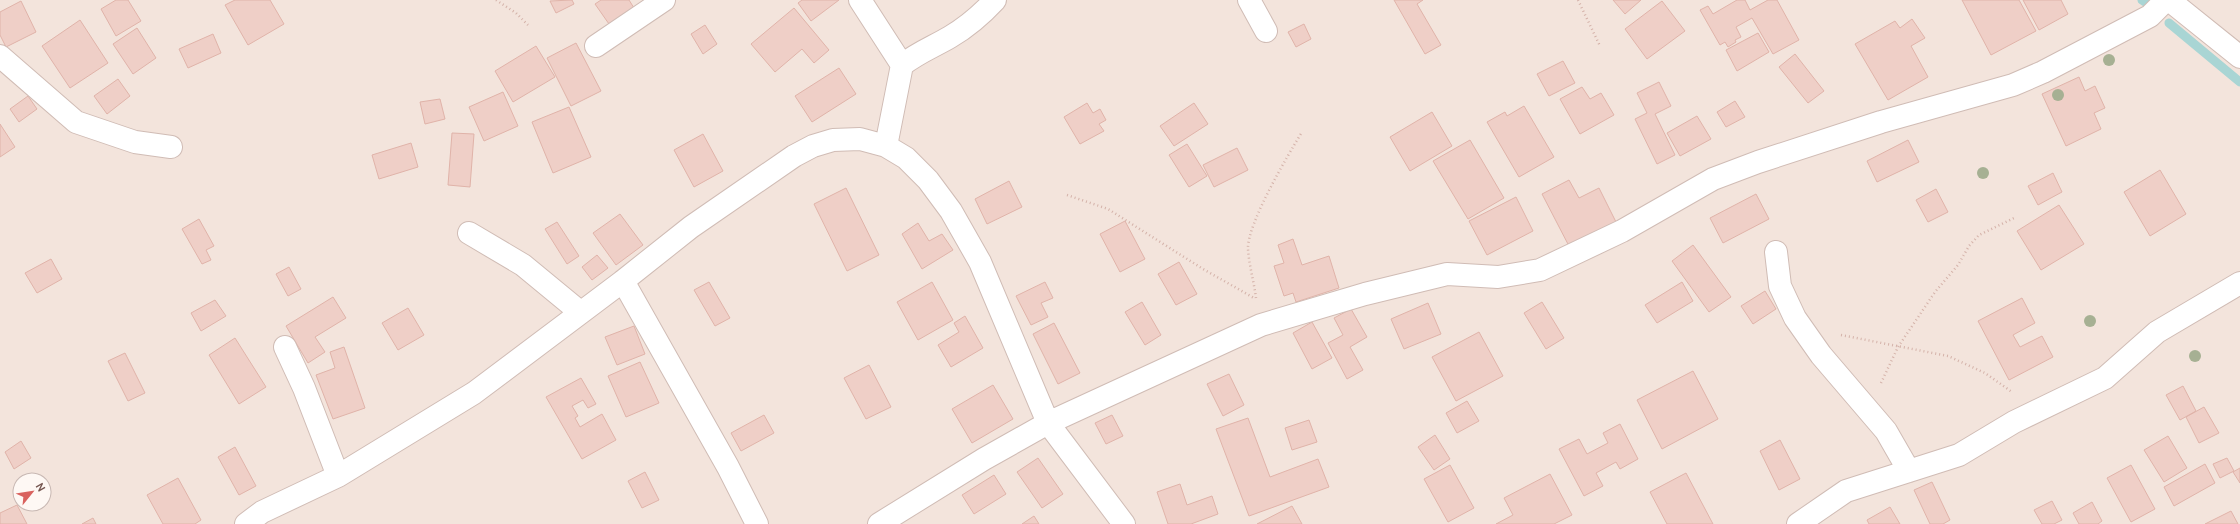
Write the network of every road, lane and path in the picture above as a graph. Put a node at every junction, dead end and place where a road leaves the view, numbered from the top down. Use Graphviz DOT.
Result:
graph roads {
  1 [pos="496,0"];
  2 [pos="664,0"];
  3 [pos="860,0"];
  4 [pos="995,0"];
  5 [pos="1249,0"];
  6 [pos="1578,0"];
  7 [pos="2168,0"];
  8 [pos="528,25"];
  9 [pos="1266,31"];
  10 [pos="596,46"];
  11 [pos="1600,46"];
  12 [pos="0,56"];
  13 [pos="2240,57"];
  14 [pos="902,65"];
  15 [pos="1302,132"];
  16 [pos="886,146"];
  17 [pos="171,147"];
  18 [pos="1066,195"];
  19 [pos="2014,218"];
  20 [pos="469,233"];
  21 [pos="1776,252"];
  22 [pos="623,282"];
  23 [pos="2240,283"];
  24 [pos="1256,299"];
  25 [pos="580,312"];
  26 [pos="1261,325"];
  27 [pos="1804,331"];
  28 [pos="285,347"];
  29 [pos="1898,347"];
  30 [pos="2041,409"];
  31 [pos="1871,416"];
  32 [pos="1048,423"];
  33 [pos="1909,471"];
  34 [pos="338,476"];
  35 [pos="246,524"];
  36 [pos="757,524"];
  37 [pos="879,524"];
  38 [pos="1124,524"];
  39 [pos="1798,524"];
  1 -- 8 [label="path"];
  2 -- 10 [label="street"];
  3 -- 14 [label="street"];
  4 -- 14 [label="street"];
  5 -- 9 [label="street"];
  6 -- 11 [label="path"];
  7 -- 13 [label="street"];
  7 -- 26 [label="street"];
  12 -- 17 [label="street"];
  14 -- 16 [label="street"];
  15 -- 24 [label="path"];
  16 -- 22 [label="street"];
  16 -- 32 [label="street"];
  18 -- 24 [label="path"];
  19 -- 29 [label="path"];
  20 -- 25 [label="street"];
  21 -- 27 [label="street"];
  22 -- 25 [label="street"];
  22 -- 36 [label="street"];
  23 -- 30 [label="street"];
  24 -- 26 [label="path"];
  25 -- 34 [label="street"];
  26 -- 32 [label="street"];
  27 -- 29 [label="path"];
  27 -- 31 [label="street"];
  28 -- 34 [label="street"];
  29 -- 30 [label="path"];
  29 -- 31 [label="path"];
  30 -- 33 [label="street"];
  31 -- 33 [label="street"];
  32 -- 37 [label="street"];
  32 -- 38 [label="street"];
  33 -- 39 [label="street"];
  34 -- 35 [label="street"];
}
